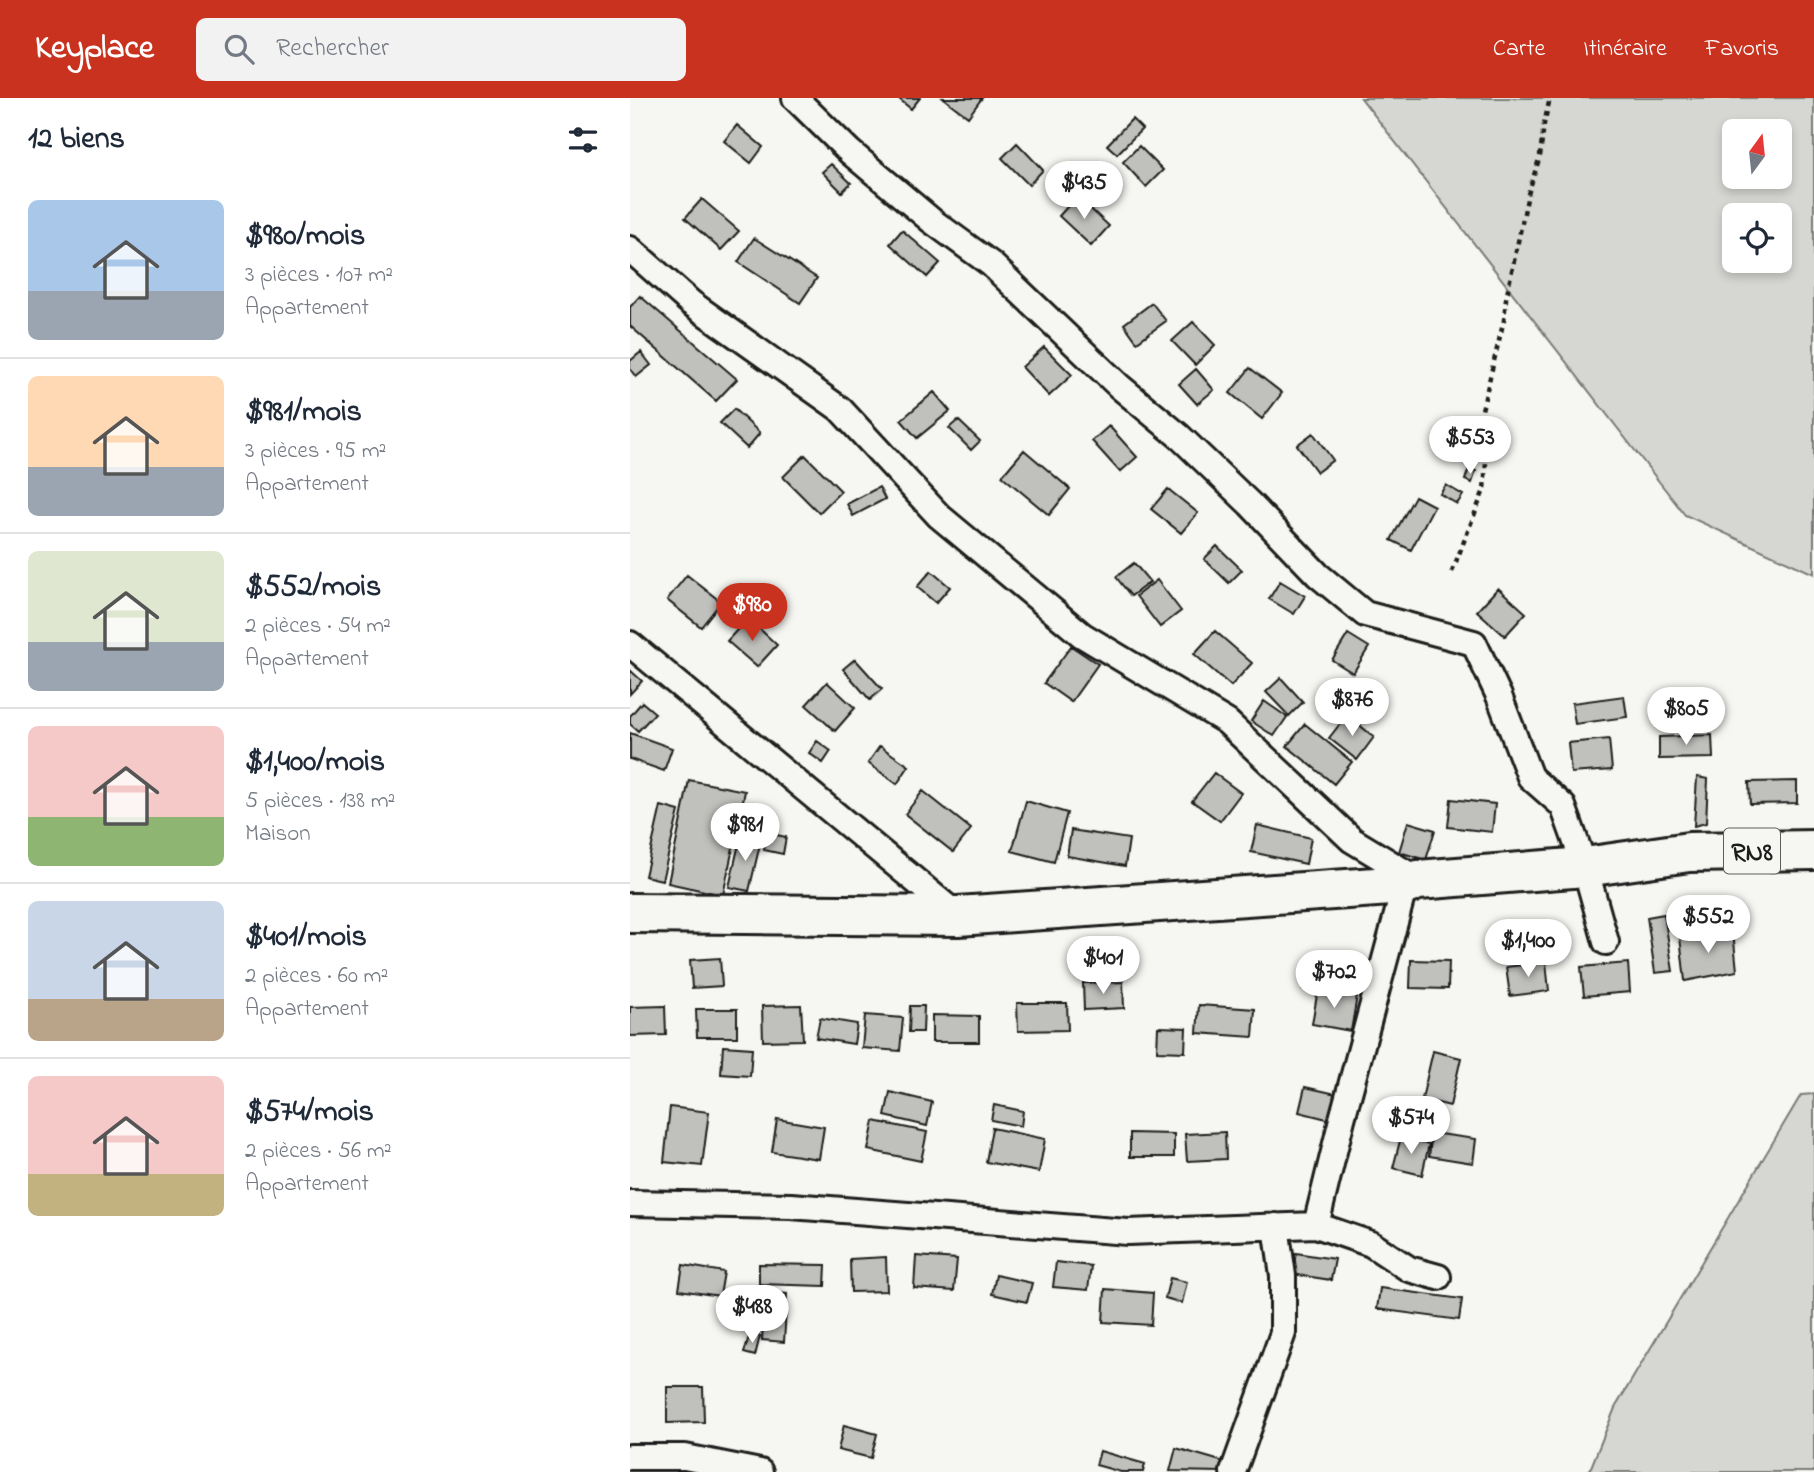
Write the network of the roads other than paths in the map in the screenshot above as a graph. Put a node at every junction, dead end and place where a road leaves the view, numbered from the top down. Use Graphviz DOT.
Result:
graph roads {
  1 [pos="795,98"];
  2 [pos="630,249"];
  3 [pos="630,644"];
  4 [pos="1814,850"];
  5 [pos="1585,867"];
  6 [pos="1411,882"];
  7 [pos="630,914"];
  8 [pos="958,916"];
  9 [pos="1605,942"];
  10 [pos="630,1203"];
  11 [pos="1316,1225"];
  12 [pos="1276,1226"];
  13 [pos="1438,1277"];
  14 [pos="630,1457"];
  15 [pos="760,1472"];
  16 [pos="1233,1472"];
  1 -- 5 [label="street"];
  2 -- 6 [label="street"];
  3 -- 8 [label="street"];
  4 -- 5 [label="main road, RN8"];
  5 -- 6 [label="main road, RN8"];
  5 -- 9 [label="street"];
  6 -- 8 [label="main road, RN8"];
  6 -- 11 [label="street"];
  7 -- 8 [label="main road, RN8"];
  10 -- 12 [label="street"];
  11 -- 12 [label="street"];
  11 -- 13 [label="street"];
  12 -- 16 [label="street"];
  14 -- 15 [label="street"];
}
